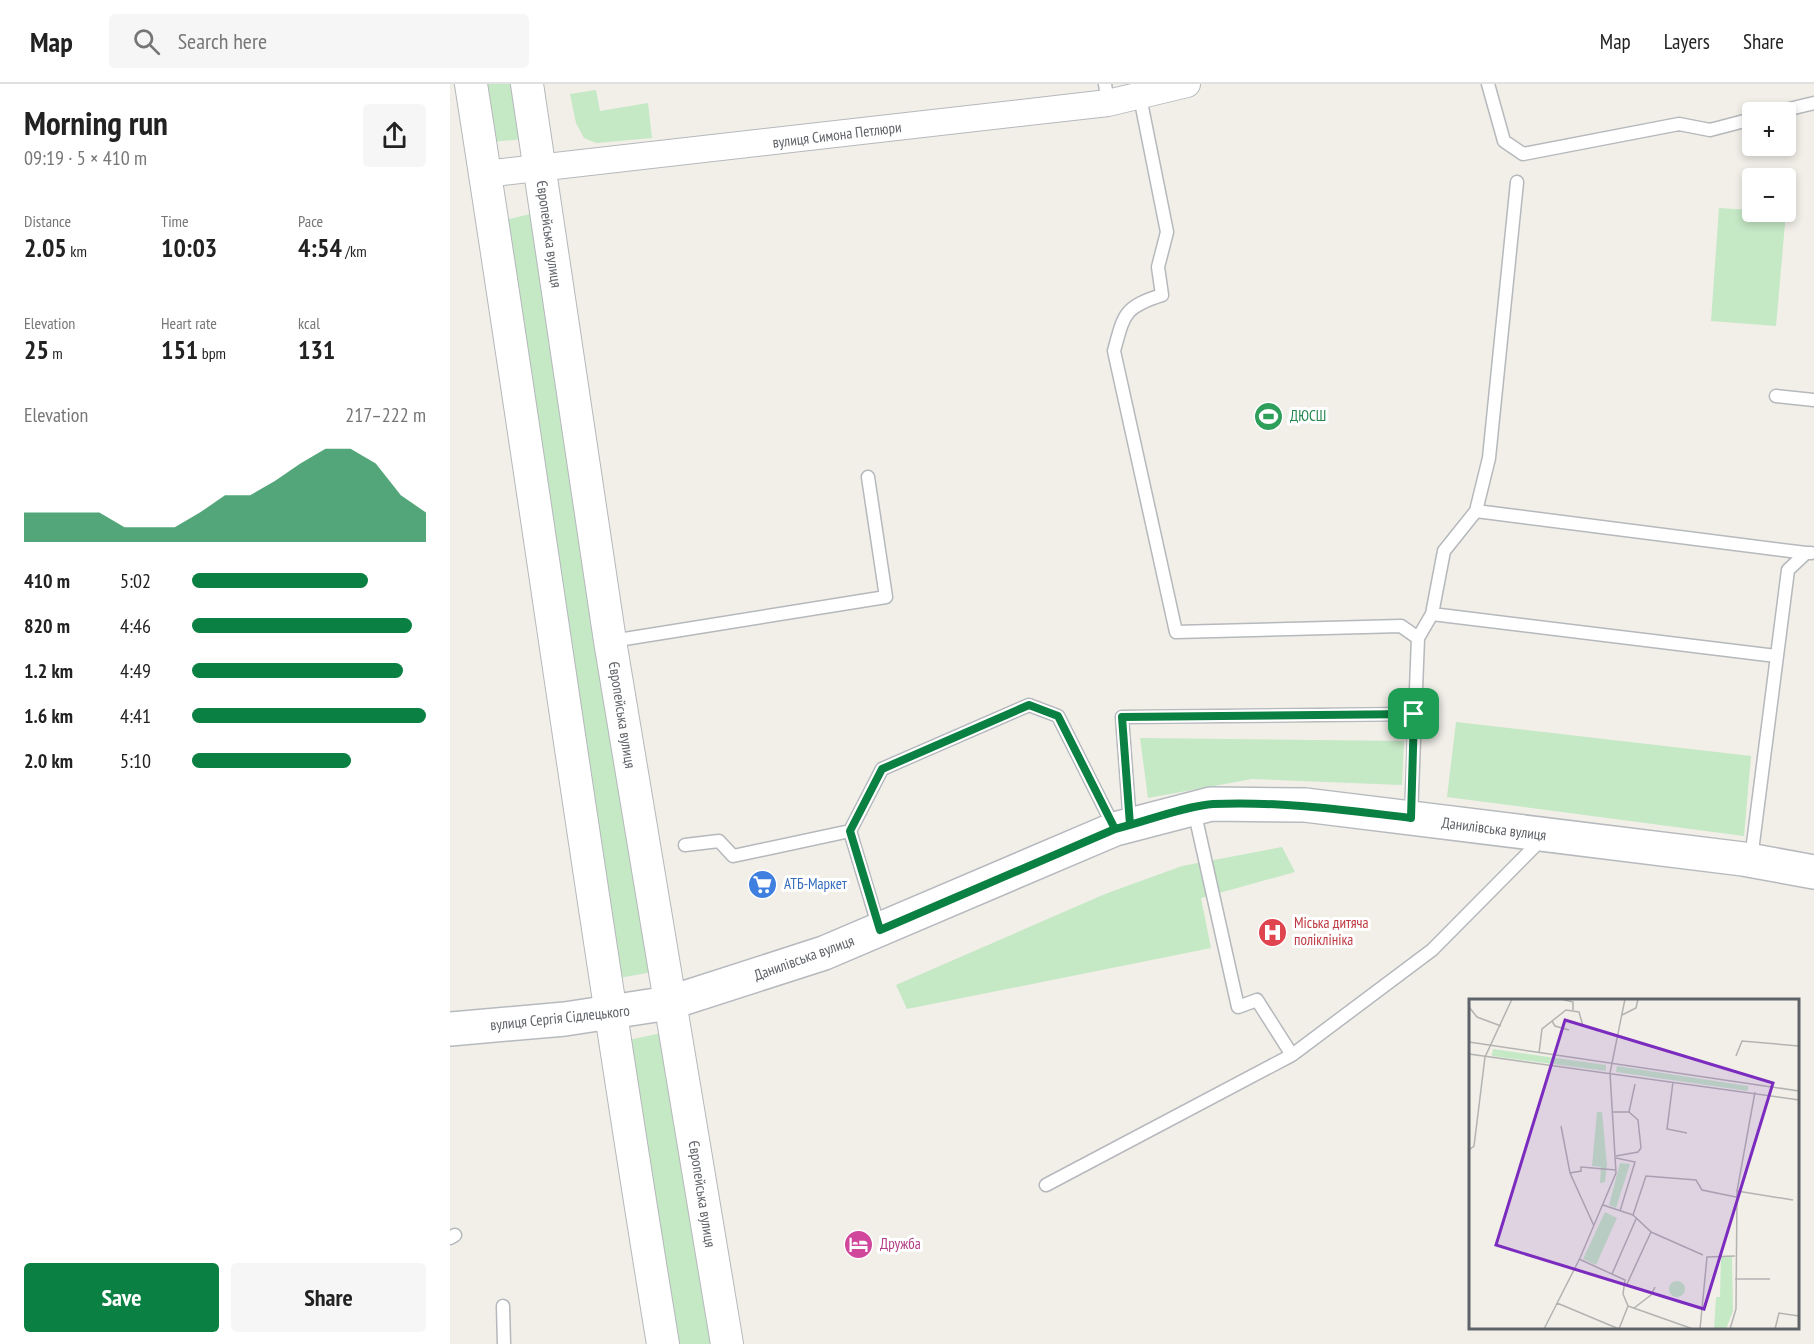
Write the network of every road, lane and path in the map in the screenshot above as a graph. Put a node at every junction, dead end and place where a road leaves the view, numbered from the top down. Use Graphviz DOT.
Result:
graph roads {
  1 [pos="471,84"];
  2 [pos="527,84"];
  3 [pos="1186,84"];
  4 [pos="1488,84"];
  5 [pos="1107,94"];
  6 [pos="1140,97"];
  7 [pos="1814,103"];
  8 [pos="1796,107"];
  9 [pos="1742,122"];
  10 [pos="540,169"];
  11 [pos="485,174"];
  12 [pos="1517,182"];
  13 [pos="1776,396"];
  14 [pos="1814,400"];
  15 [pos="868,477"];
  16 [pos="1476,511"];
  17 [pos="1810,553"];
  18 [pos="1432,614"];
  19 [pos="1418,638"];
  20 [pos="610,641"];
  21 [pos="1776,656"];
  22 [pos="1414,714"];
  23 [pos="1194,809"];
  24 [pos="1411,818"];
  25 [pos="1122,827"];
  26 [pos="850,831"];
  27 [pos="1544,836"];
  28 [pos="685,845"];
  29 [pos="1751,861"];
  30 [pos="1814,872"];
  31 [pos="880,930"];
  32 [pos="669,1003"];
  33 [pos="609,1014"];
  34 [pos="450,1029"];
  35 [pos="1292,1055"];
  36 [pos="1046,1185"];
  37 [pos="503,1306"];
  38 [pos="504,1344"];
  39 [pos="663,1344"];
  40 [pos="727,1344"];
  1 -- 11 [label="street"];
  2 -- 10 [label="street, Європейська вулиця"];
  3 -- 6 [label="street, вулиця Симона Петлюри"];
  4 -- 9 [label="lane"];
  5 -- 6 [label="street, вулиця Симона Петлюри"];
  5 -- 10 [label="street, вулиця Симона Петлюри"];
  6 -- 19 [label="lane"];
  7 -- 8 [label="lane"];
  10 -- 11 [label="street, вулиця Симона Петлюри"];
  10 -- 20 [label="street, Європейська вулиця"];
  11 -- 33 [label="street"];
  12 -- 16 [label="lane"];
  13 -- 14 [label="lane"];
  15 -- 20 [label="lane"];
  16 -- 17 [label="lane"];
  16 -- 18 [label="lane"];
  17 -- 21 [label="lane"];
  18 -- 19 [label="lane"];
  18 -- 21 [label="lane"];
  19 -- 22 [label="lane"];
  20 -- 32 [label="street, Європейська вулиця"];
  21 -- 29 [label="lane"];
  22 -- 24 [label="lane"];
  22 -- 25 [label="lane"];
  23 -- 24 [label="main road, Данилівська вулиця"];
  23 -- 25 [label="main road, Данилівська вулиця"];
  23 -- 35 [label="lane"];
  24 -- 27 [label="main road, Данилівська вулиця"];
  25 -- 26 [label="lane"];
  25 -- 31 [label="main road, Данилівська вулиця"];
  26 -- 28 [label="lane"];
  26 -- 31 [label="lane"];
  27 -- 29 [label="main road, Данилівська вулиця"];
  27 -- 35 [label="lane"];
  29 -- 30 [label="main road, Данилівська вулиця"];
  31 -- 32 [label="main road, Данилівська вулиця"];
  32 -- 33 [label="main road, вулиця Сергія Сідлецького"];
  32 -- 40 [label="street, Європейська вулиця"];
  33 -- 34 [label="main road, вулиця Сергія Сідлецького"];
  33 -- 39 [label="street"];
  35 -- 36 [label="lane"];
  37 -- 38 [label="lane"];
}
